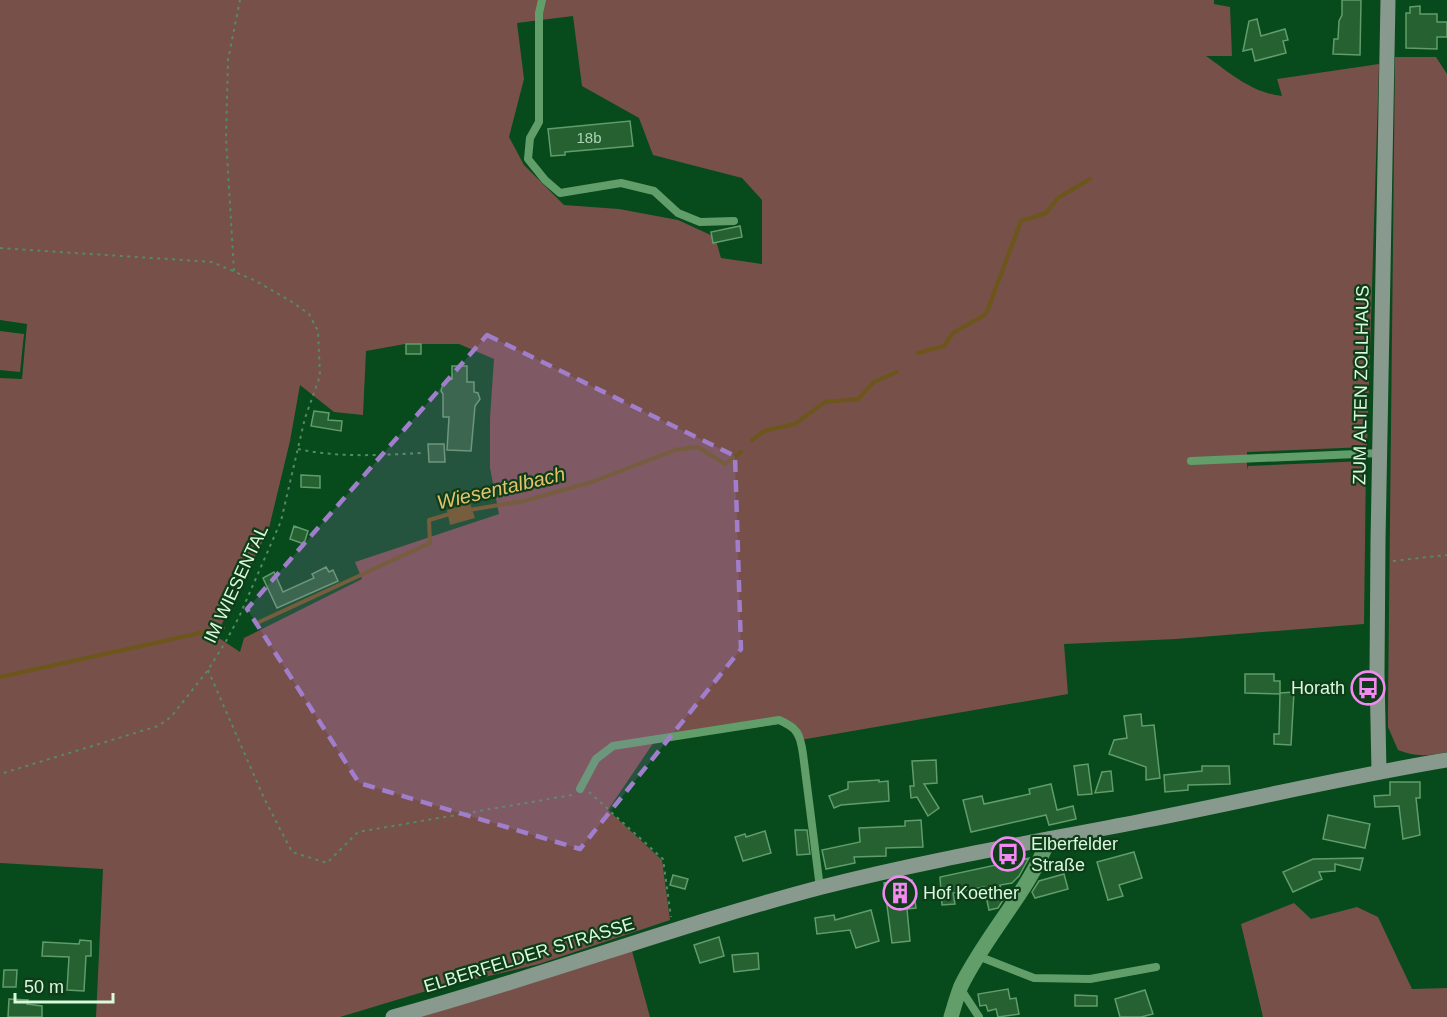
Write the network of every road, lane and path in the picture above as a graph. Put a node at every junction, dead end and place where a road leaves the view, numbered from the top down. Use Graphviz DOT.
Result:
graph roads {
  1 [pos="240,0"];
  2 [pos="542,0"];
  3 [pos="1388,0"];
  4 [pos="734,221"];
  5 [pos="0,248"];
  6 [pos="234,272"];
  7 [pos="298,448"];
  8 [pos="422,453"];
  9 [pos="1380,453"];
  10 [pos="1191,461"];
  11 [pos="1447,555"];
  12 [pos="1378,562"];
  13 [pos="208,670"];
  14 [pos="1447,760"];
  15 [pos="1379,771"];
  16 [pos="0,774"];
  17 [pos="580,789"];
  18 [pos="1048,839"];
  19 [pos="820,888"];
  20 [pos="671,919"];
  21 [pos="978,956"];
  22 [pos="1156,967"];
  23 [pos="960,988"];
  24 [pos="393,1017"];
  25 [pos="951,1017"];
  26 [pos="979,1017"];
  1 -- 6 [label="path"];
  2 -- 4 [label="lane"];
  3 -- 9 [label="main road, ZUM ALTEN ZOLLHAUS"];
  5 -- 6 [label="path, IM WIESENTAL"];
  6 -- 7 [label="path, IM WIESENTAL"];
  7 -- 8 [label="path"];
  7 -- 13 [label="path, IM WIESENTAL"];
  9 -- 10 [label="lane"];
  9 -- 12 [label="main road, ZUM ALTEN ZOLLHAUS"];
  11 -- 12 [label="path"];
  12 -- 15 [label="main road, ZUM ALTEN ZOLLHAUS"];
  13 -- 16 [label="path, IM WIESENTAL"];
  13 -- 20 [label="path"];
  14 -- 15 [label="main road, ELBERFELDER STRASSE"];
  15 -- 18 [label="main road, ELBERFELDER STRASSE"];
  17 -- 19 [label="lane"];
  18 -- 19 [label="main road, ELBERFELDER STRASSE"];
  18 -- 21 [label="street"];
  19 -- 24 [label="main road, ELBERFELDER STRASSE"];
  21 -- 22 [label="lane"];
  21 -- 23 [label="street"];
  23 -- 25 [label="street"];
  23 -- 26 [label="lane"];
}
